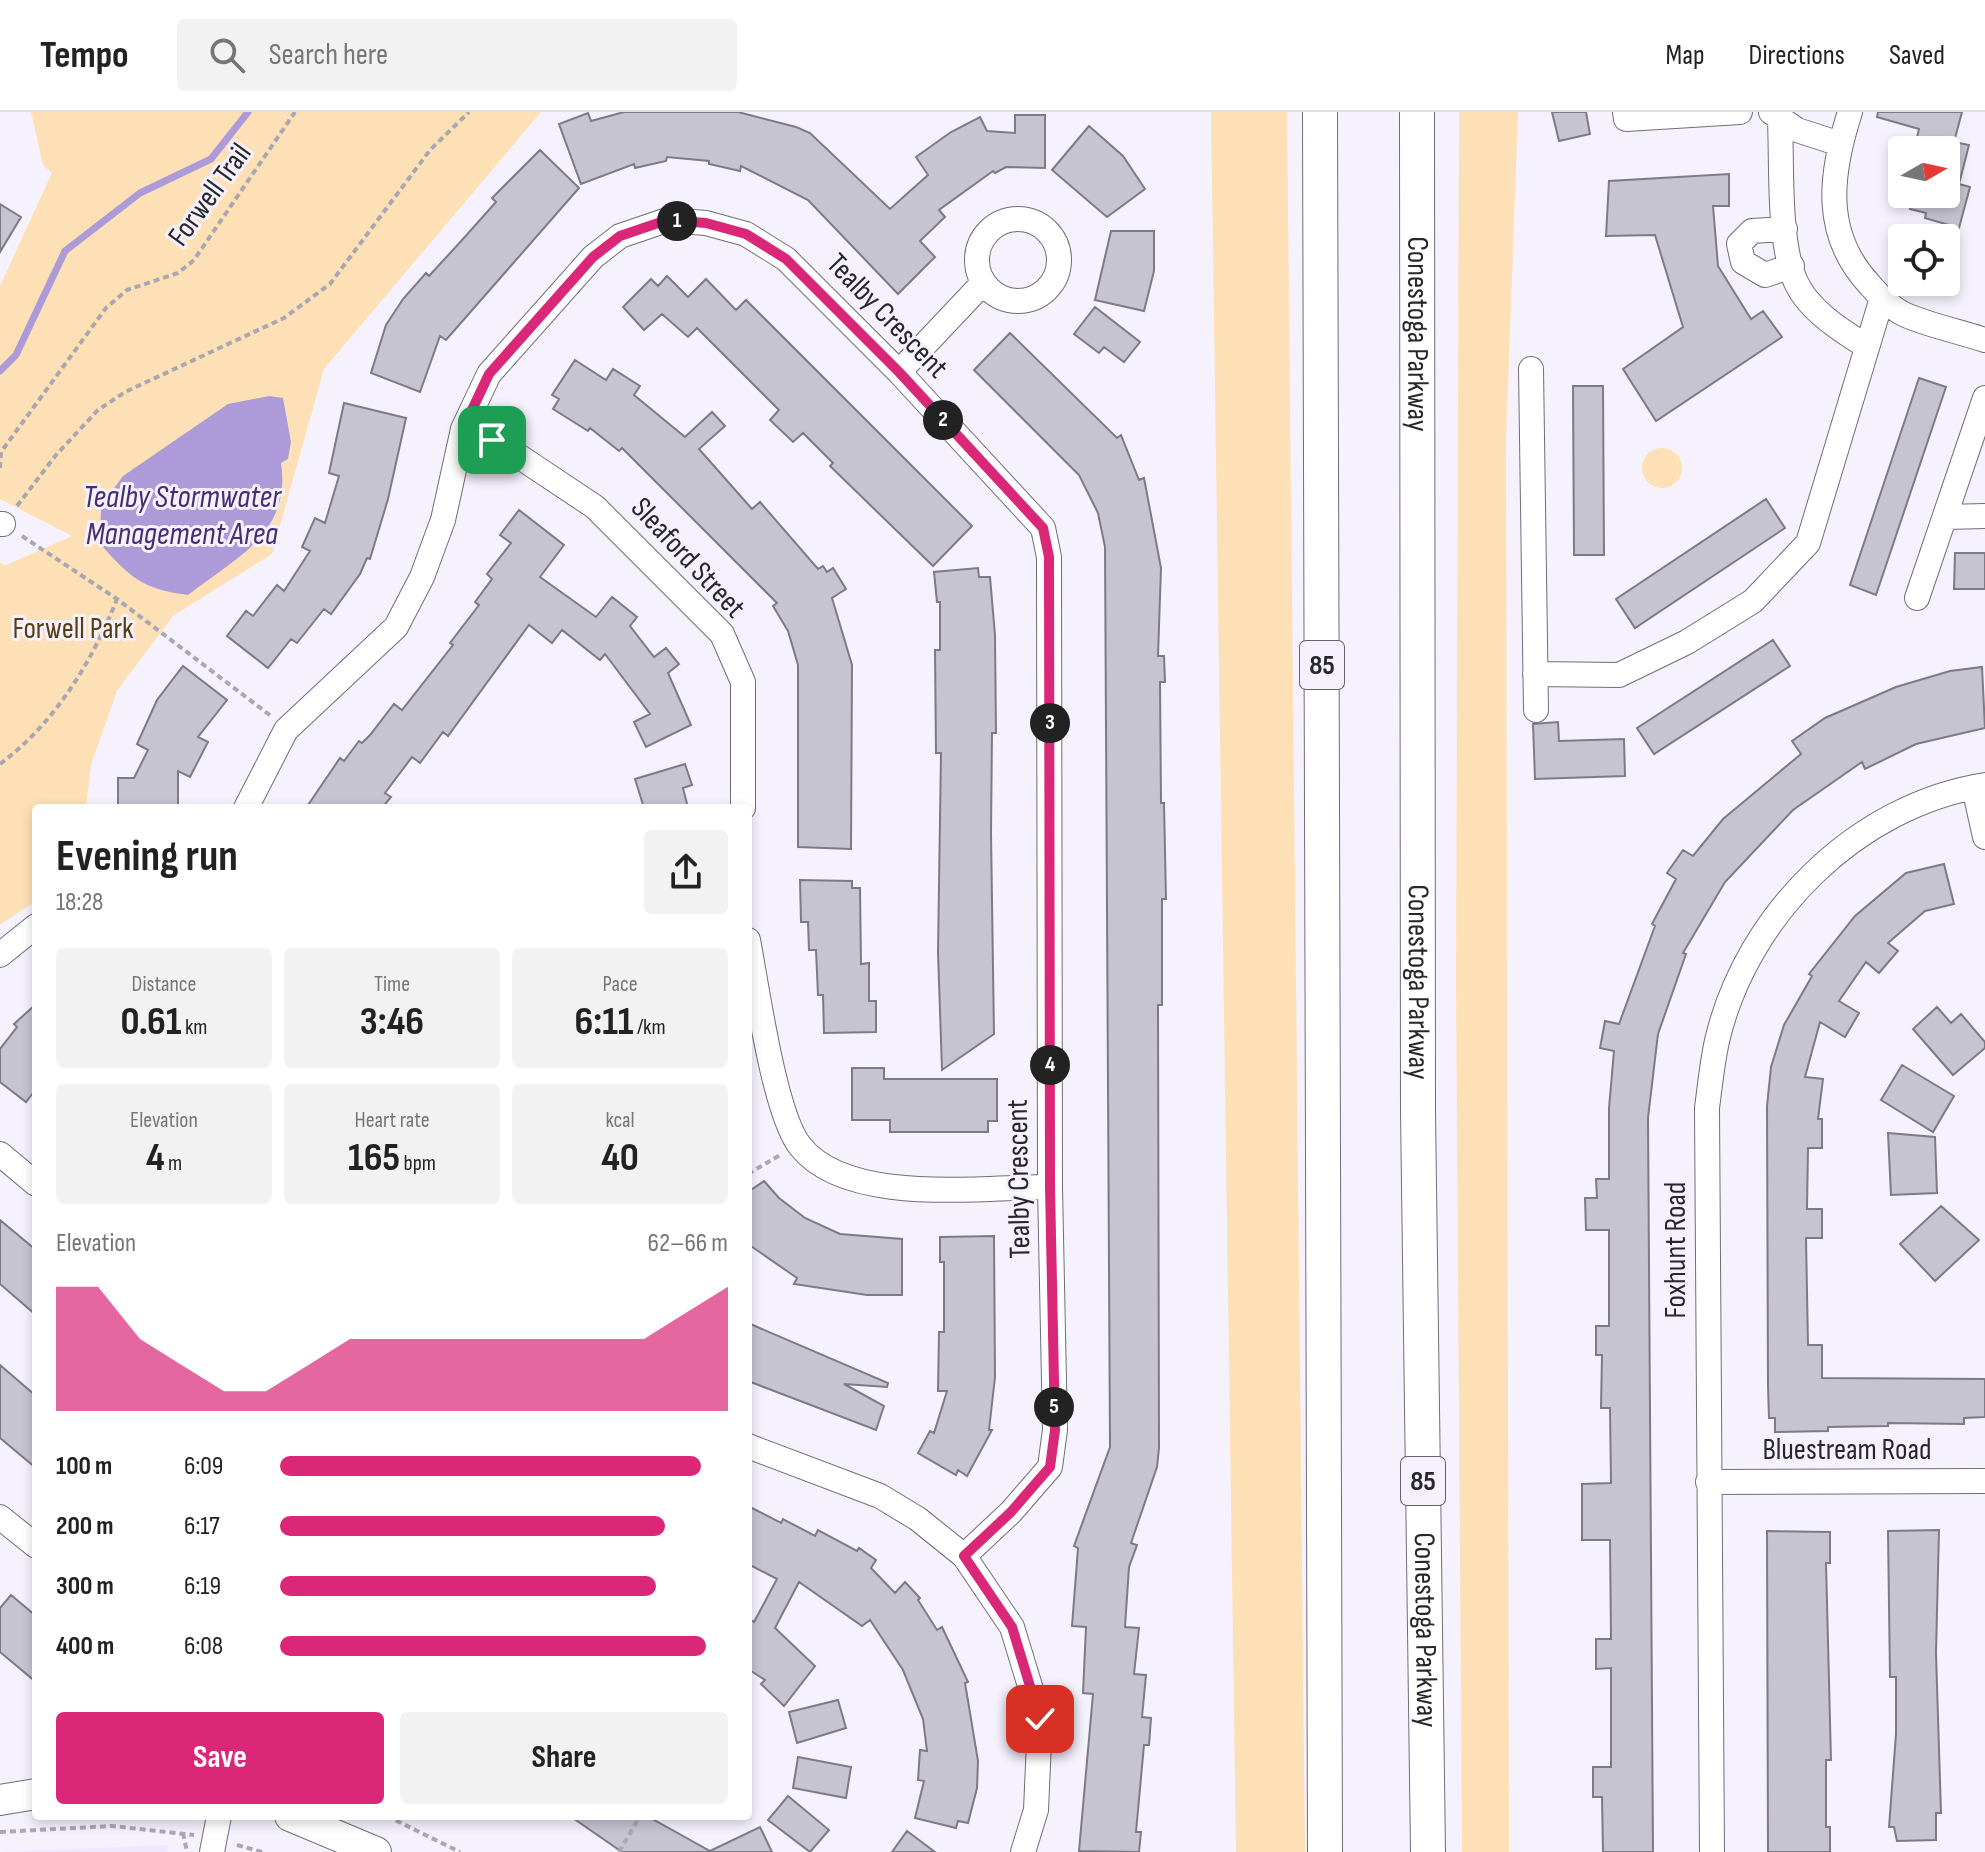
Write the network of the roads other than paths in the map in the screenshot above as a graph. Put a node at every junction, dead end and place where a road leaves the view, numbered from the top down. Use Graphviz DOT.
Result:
graph roads {
  1 [pos="1417,112"];
  2 [pos="1426,112"];
  3 [pos="1625,112"];
  4 [pos="1740,112"];
  5 [pos="1850,112"];
  6 [pos="1320,113"];
  7 [pos="1776,116"];
  8 [pos="1840,144"];
  9 [pos="1416,215"];
  10 [pos="1785,229"];
  11 [pos="1792,266"];
  12 [pos="983,283"];
  13 [pos="1882,298"];
  14 [pos="1985,340"];
  15 [pos="1866,346"];
  16 [pos="1531,369"];
  17 [pos="899,372"];
  18 [pos="1985,398"];
  19 [pos="463,429"];
  20 [pos="1985,516"];
  21 [pos="1946,517"];
  22 [pos="1917,598"];
  23 [pos="1535,674"];
  24 [pos="1536,710"];
  25 [pos="1979,786"];
  26 [pos="248,804"];
  27 [pos="743,804"];
  28 [pos="1985,837"];
  29 [pos="32,929"];
  30 [pos="0,955"];
  31 [pos="752,960"];
  32 [pos="0,1154"];
  33 [pos="32,1181"];
  34 [pos="1050,1187"];
  35 [pos="752,1448"];
  36 [pos="1985,1481"];
  37 [pos="1708,1482"];
  38 [pos="0,1517"];
  39 [pos="32,1543"];
  40 [pos="964,1556"];
  41 [pos="32,1795"];
  42 [pos="0,1800"];
  43 [pos="218,1820"];
  44 [pos="300,1820"];
  45 [pos="212,1852"];
  46 [pos="376,1852"];
  47 [pos="1023,1852"];
  48 [pos="1325,1852"];
  49 [pos="1428,1852"];
  50 [pos="1712,1852"];
  1 -- 9 [label="highway, Conestoga Parkway / 85"];
  2 -- 9 [label="highway"];
  3 -- 4 [label="street"];
  5 -- 8 [label="street"];
  6 -- 48 [label="highway, 85"];
  7 -- 8 [label="street"];
  7 -- 10 [label="street"];
  8 -- 13 [label="street"];
  9 -- 49 [label="highway, Conestoga Parkway / 85"];
  10 -- 11 [label="street"];
  10 -- 11 [label="street"];
  11 -- 15 [label="street"];
  12 -- 17 [label="street"];
  13 -- 14 [label="street"];
  13 -- 15 [label="street"];
  15 -- 23 [label="street"];
  16 -- 23 [label="street"];
  17 -- 19 [label="street, Tealby Crescent"];
  17 -- 34 [label="street, Tealby Crescent"];
  18 -- 21 [label="street"];
  19 -- 26 [label="street, Tealby Crescent"];
  19 -- 27 [label="street, Sleaford Street"];
  20 -- 21 [label="street"];
  21 -- 22 [label="street"];
  23 -- 24 [label="street"];
  25 -- 28 [label="street"];
  25 -- 37 [label="street, Foxhunt Road"];
  29 -- 30 [label="street"];
  31 -- 34 [label="street"];
  32 -- 33 [label="street"];
  34 -- 40 [label="street, Tealby Crescent"];
  35 -- 40 [label="street"];
  36 -- 37 [label="street, Bluestream Road"];
  37 -- 50 [label="street, Foxhunt Road"];
  38 -- 39 [label="street"];
  40 -- 47 [label="street"];
  41 -- 42 [label="main road"];
  43 -- 45 [label="street"];
  44 -- 46 [label="main road"];
}
